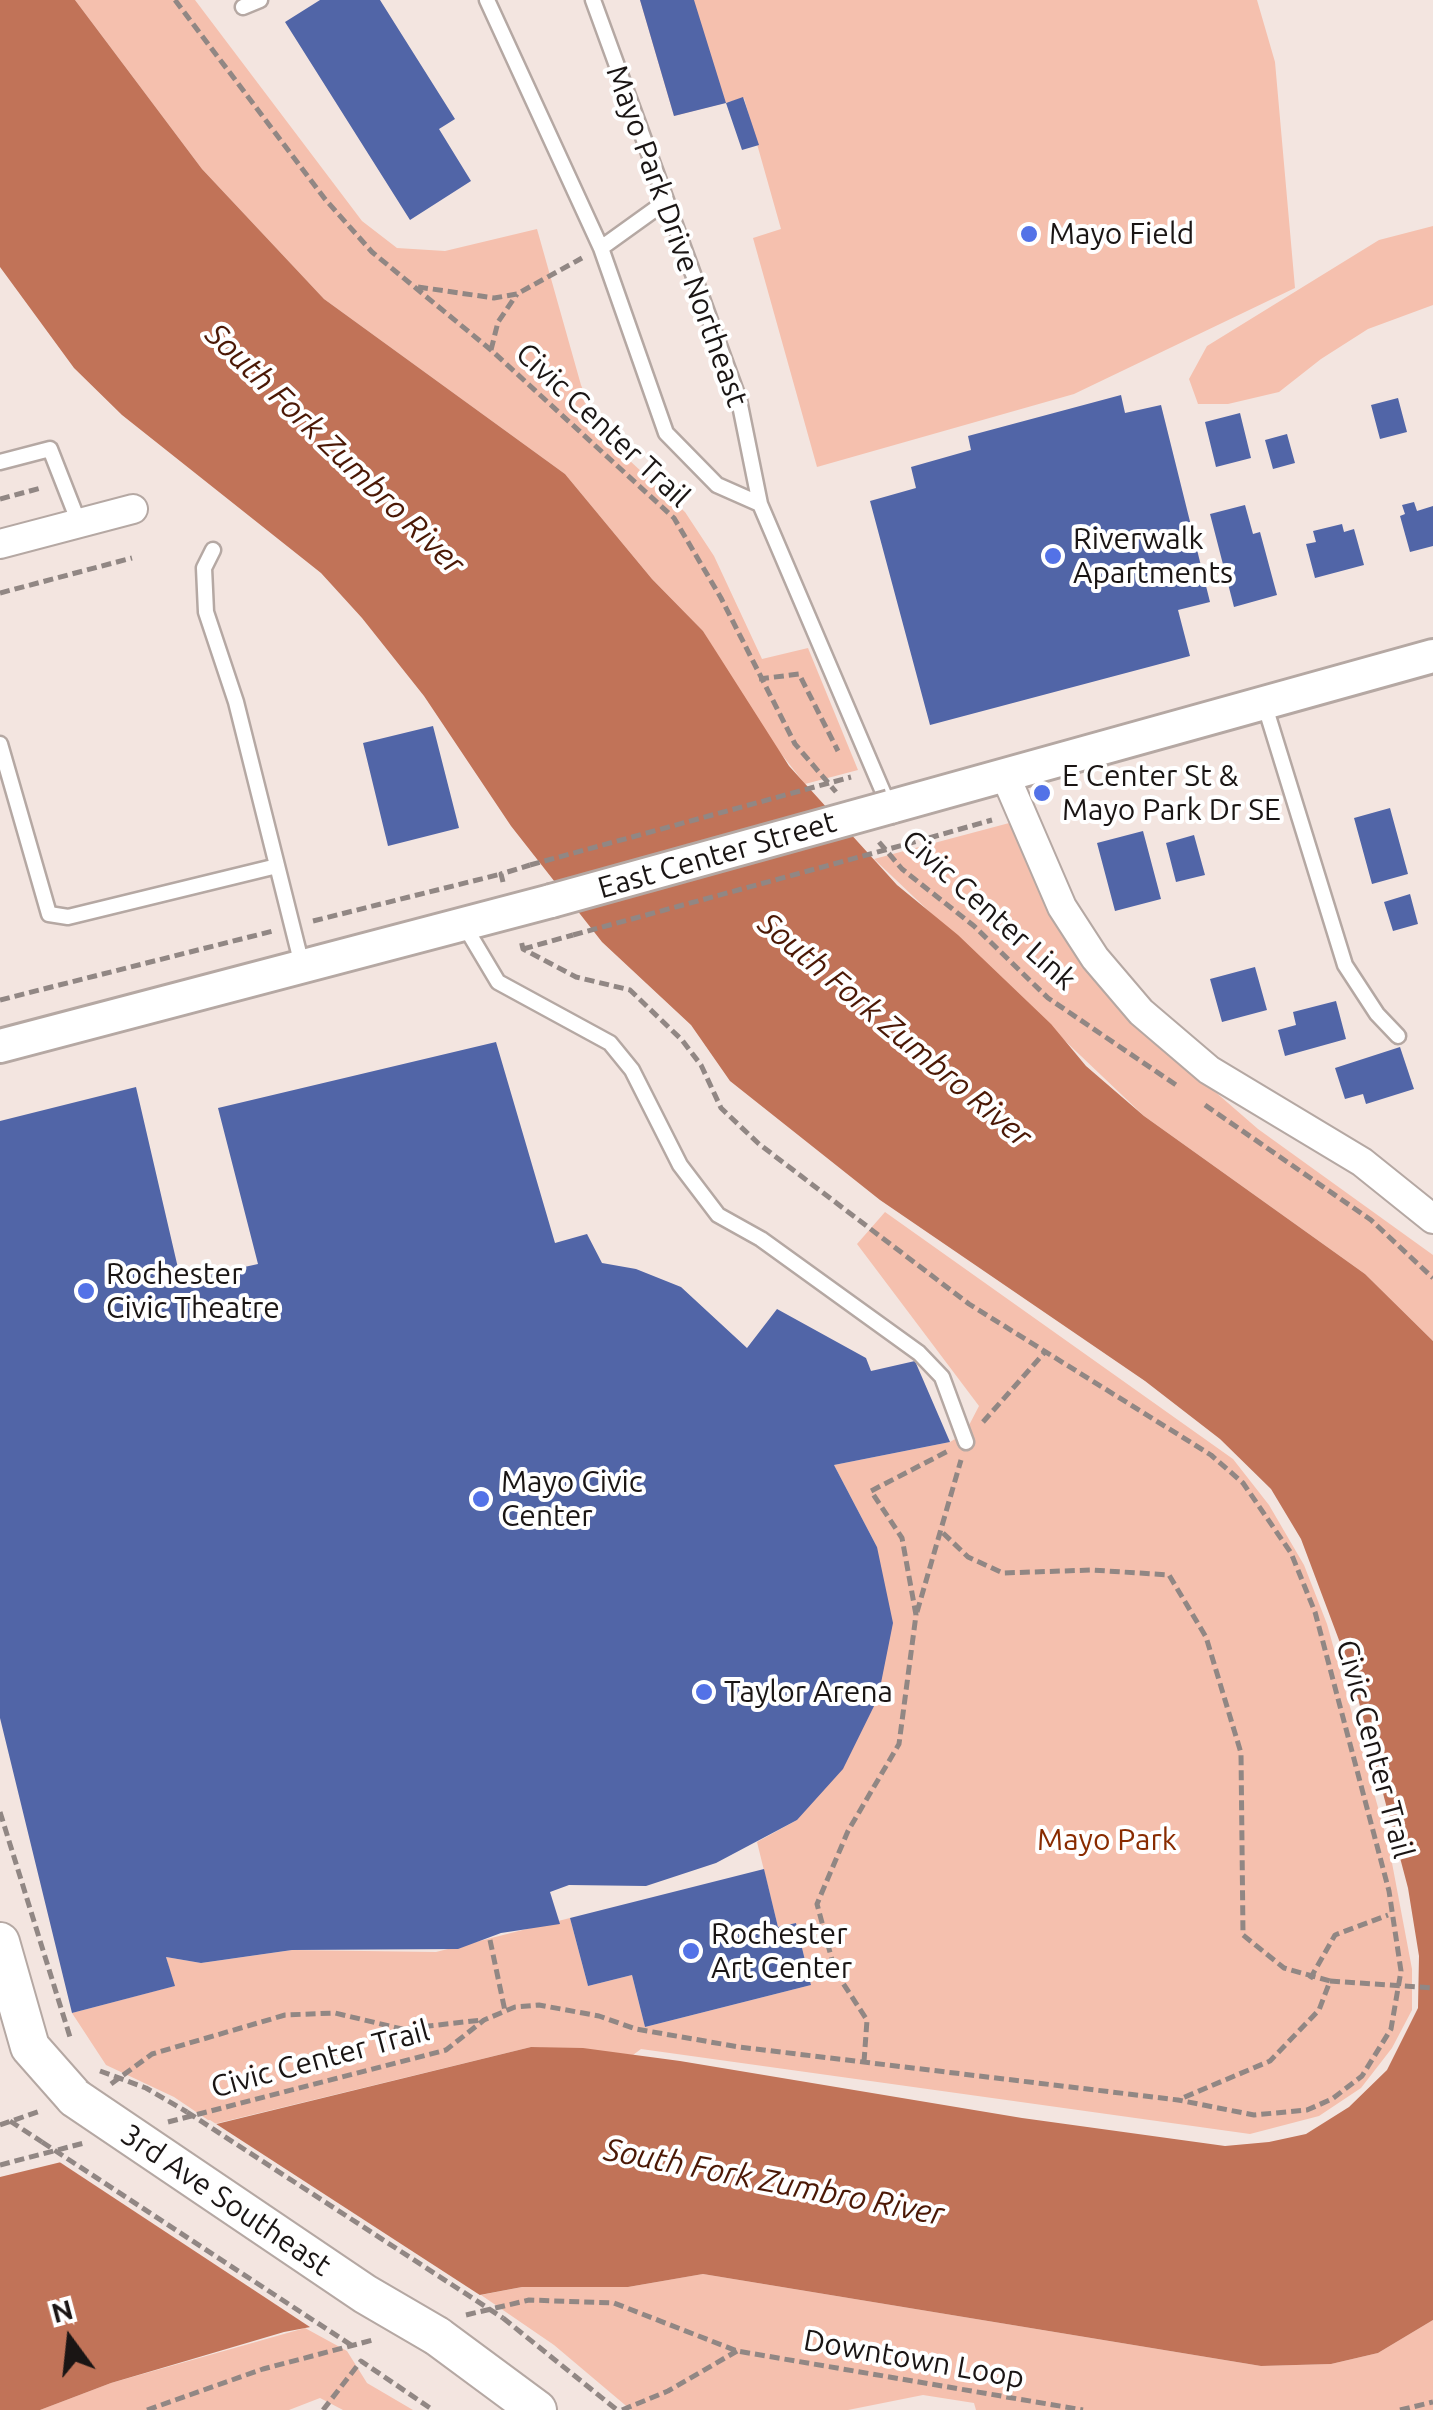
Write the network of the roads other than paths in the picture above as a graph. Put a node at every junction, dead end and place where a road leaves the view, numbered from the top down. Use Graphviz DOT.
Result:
graph roads {
  1 [pos="260,0"];
  2 [pos="487,0"];
  3 [pos="592,0"];
  4 [pos="243,7"];
  5 [pos="665,202"];
  6 [pos="601,248"];
  7 [pos="0,462"];
  8 [pos="760,504"];
  9 [pos="133,509"];
  10 [pos="79,523"];
  11 [pos="0,544"];
  12 [pos="212,550"];
  13 [pos="1433,656"];
  14 [pos="1264,703"];
  15 [pos="0,744"];
  16 [pos="1005,774"];
  17 [pos="890,806"];
  18 [pos="278,866"];
  19 [pos="464,924"];
  20 [pos="303,967"];
  21 [pos="1398,1036"];
  22 [pos="2,1040"];
  23 [pos="1433,1219"];
  24 [pos="966,1442"];
  25 [pos="0,1942"];
  26 [pos="15,2051"];
  27 [pos="536,2410"];
  1 -- 4 [label="lane"];
  2 -- 6 [label="lane"];
  3 -- 5 [label="lane, Mayo Park Drive Northeast"];
  5 -- 6 [label="lane"];
  5 -- 8 [label="lane, Mayo Park Drive Northeast"];
  6 -- 8 [label="lane"];
  7 -- 10 [label="lane"];
  8 -- 17 [label="lane, Mayo Park Drive Northeast"];
  9 -- 10 [label="street"];
  10 -- 11 [label="street"];
  12 -- 18 [label="lane"];
  13 -- 14 [label="street, East Center Street"];
  14 -- 16 [label="street, East Center Street"];
  14 -- 21 [label="lane"];
  15 -- 18 [label="lane"];
  16 -- 17 [label="street, East Center Street"];
  16 -- 23 [label="street"];
  17 -- 19 [label="street, East Center Street, bridge"];
  18 -- 20 [label="lane"];
  19 -- 20 [label="street, East Center Street"];
  19 -- 24 [label="lane"];
  20 -- 22 [label="street, East Center Street"];
  25 -- 26 [label="main road"];
  26 -- 27 [label="main road, 3rd Ave Southeast, bridge"];
}
